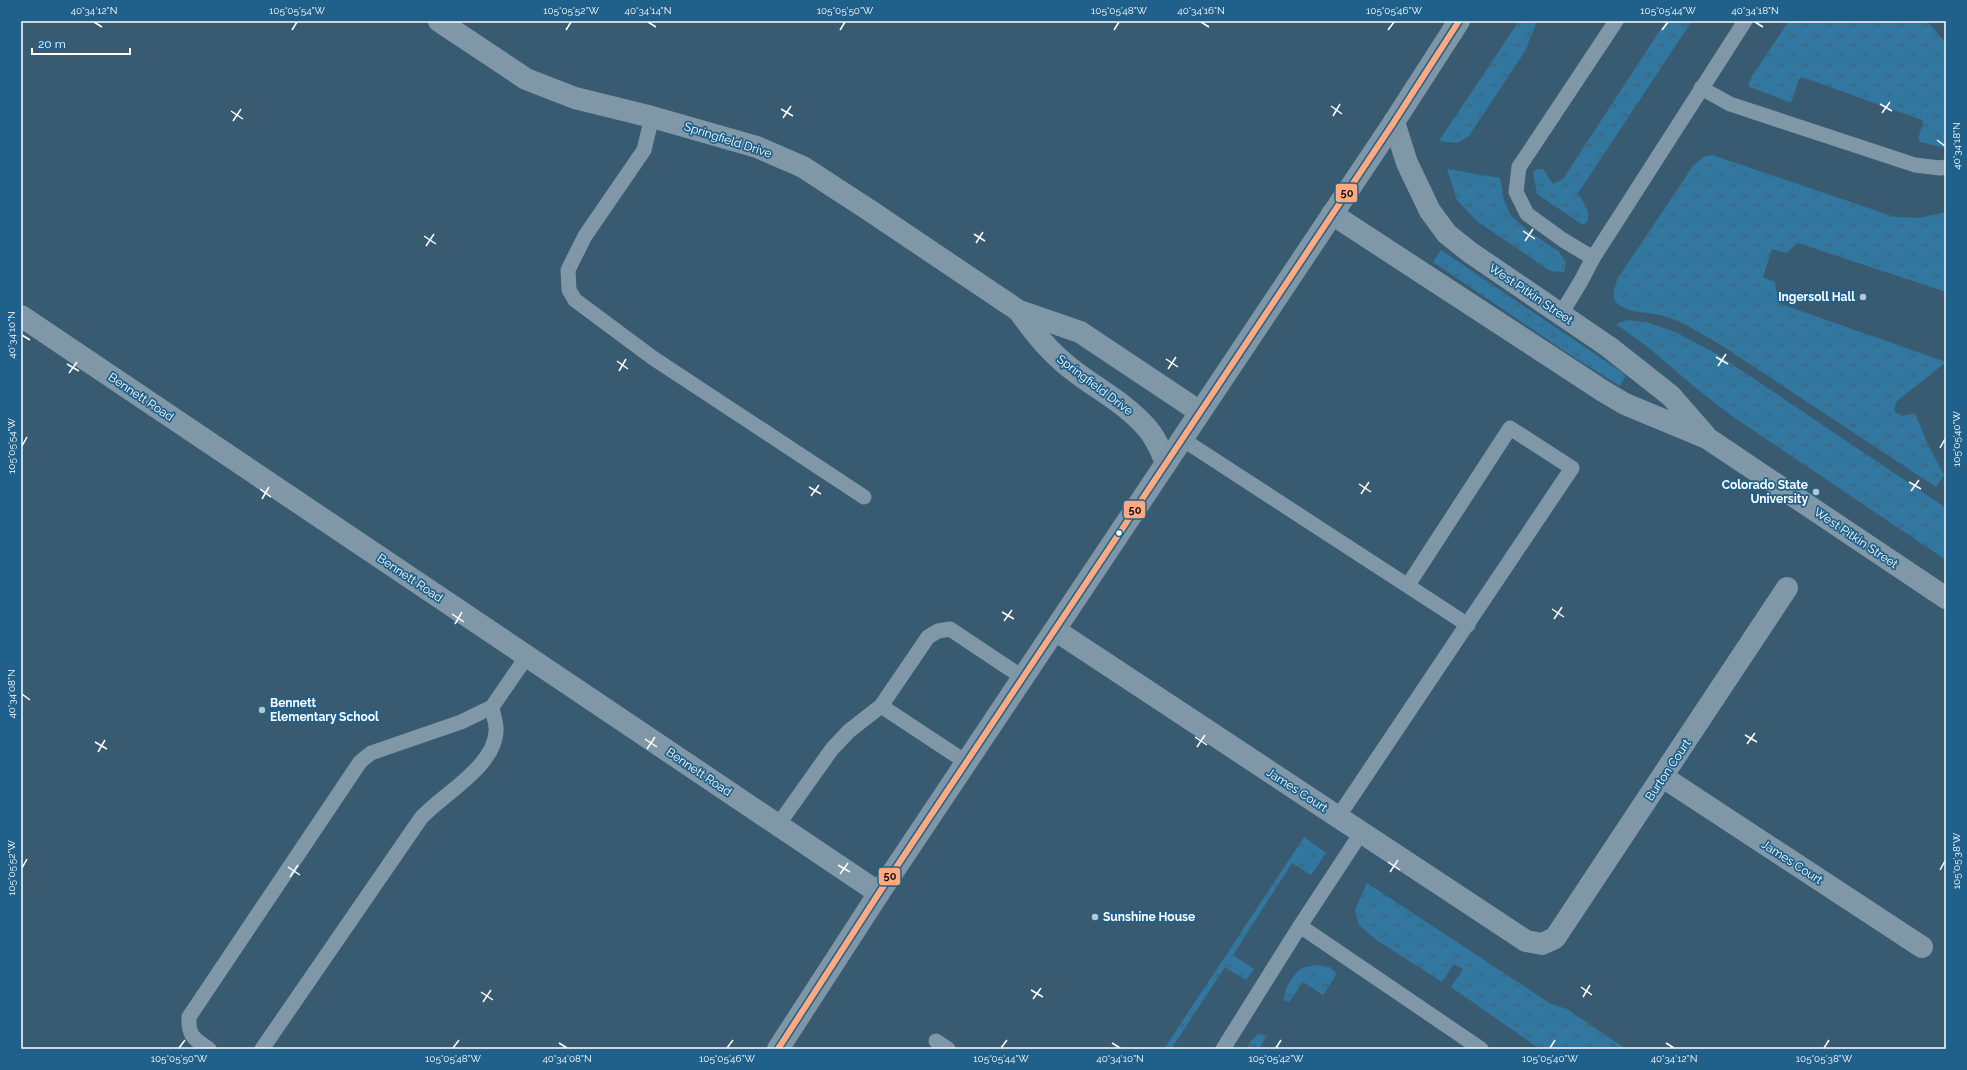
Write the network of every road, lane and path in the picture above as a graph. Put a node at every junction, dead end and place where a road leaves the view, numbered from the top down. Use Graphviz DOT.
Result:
graph roads {
  1 [pos="439,21"];
  2 [pos="1459,21"];
  3 [pos="1616,21"];
  4 [pos="1745,21"];
  5 [pos="1701,88"];
  6 [pos="652,117"];
  7 [pos="1394,122"];
  8 [pos="1946,167"];
  9 [pos="1332,214"];
  10 [pos="1593,258"];
  11 [pos="1019,311"];
  12 [pos="1561,314"];
  13 [pos="21,316"];
  14 [pos="1200,412"];
  15 [pos="1707,438"];
  16 [pos="1182,439"];
  17 [pos="1166,463"];
  18 [pos="864,497"];
  19 [pos="1408,585"];
  20 [pos="1787,588"];
  21 [pos="1946,598"];
  22 [pos="1468,625"];
  23 [pos="1055,630"];
  24 [pos="527,656"];
  25 [pos="1022,677"];
  26 [pos="881,706"];
  27 [pos="492,707"];
  28 [pos="966,762"];
  29 [pos="1663,777"];
  30 [pos="1338,817"];
  31 [pos="778,825"];
  32 [pos="1361,833"];
  33 [pos="879,893"];
  34 [pos="1300,926"];
  35 [pos="1542,944"];
  36 [pos="1922,947"];
  37 [pos="209,1049"];
  38 [pos="262,1049"];
  39 [pos="778,1049"];
  40 [pos="1223,1049"];
  41 [pos="1481,1049"];
  1 -- 6 [label="street, Springfield Drive"];
  2 -- 7 [label="main road"];
  3 -- 10 [label="lane"];
  4 -- 5 [label="lane"];
  5 -- 8 [label="lane"];
  5 -- 10 [label="lane"];
  6 -- 11 [label="street, Springfield Drive"];
  6 -- 18 [label="lane"];
  7 -- 9 [label="main road"];
  7 -- 12 [label="street, West Pitkin Street"];
  9 -- 14 [label="main road"];
  9 -- 15 [label="street, West Pitkin Street"];
  10 -- 12 [label="lane"];
  11 -- 14 [label="street, Springfield Drive"];
  11 -- 17 [label="street, Springfield Drive"];
  12 -- 15 [label="street, West Pitkin Street"];
  13 -- 24 [label="street, Bennett Road"];
  14 -- 16 [label="main road"];
  15 -- 21 [label="street, West Pitkin Street"];
  16 -- 17 [label="main road"];
  16 -- 19 [label="lane"];
  17 -- 23 [label="main road"];
  19 -- 22 [label="lane"];
  19 -- 22 [label="lane"];
  20 -- 29 [label="street, Burton Court"];
  22 -- 30 [label="lane"];
  23 -- 25 [label="main road"];
  23 -- 30 [label="street, James Court"];
  24 -- 27 [label="lane"];
  24 -- 31 [label="street, Bennett Road"];
  25 -- 26 [label="lane"];
  25 -- 28 [label="main road"];
  26 -- 28 [label="lane"];
  26 -- 31 [label="lane"];
  27 -- 37 [label="lane"];
  27 -- 38 [label="lane"];
  28 -- 33 [label="main road"];
  29 -- 35 [label="street, Burton Court"];
  29 -- 36 [label="street, James Court"];
  30 -- 32 [label="street, James Court"];
  31 -- 33 [label="street, Bennett Road"];
  32 -- 34 [label="lane"];
  32 -- 35 [label="street, James Court"];
  33 -- 39 [label="main road"];
  34 -- 40 [label="lane"];
  34 -- 41 [label="lane"];
}
